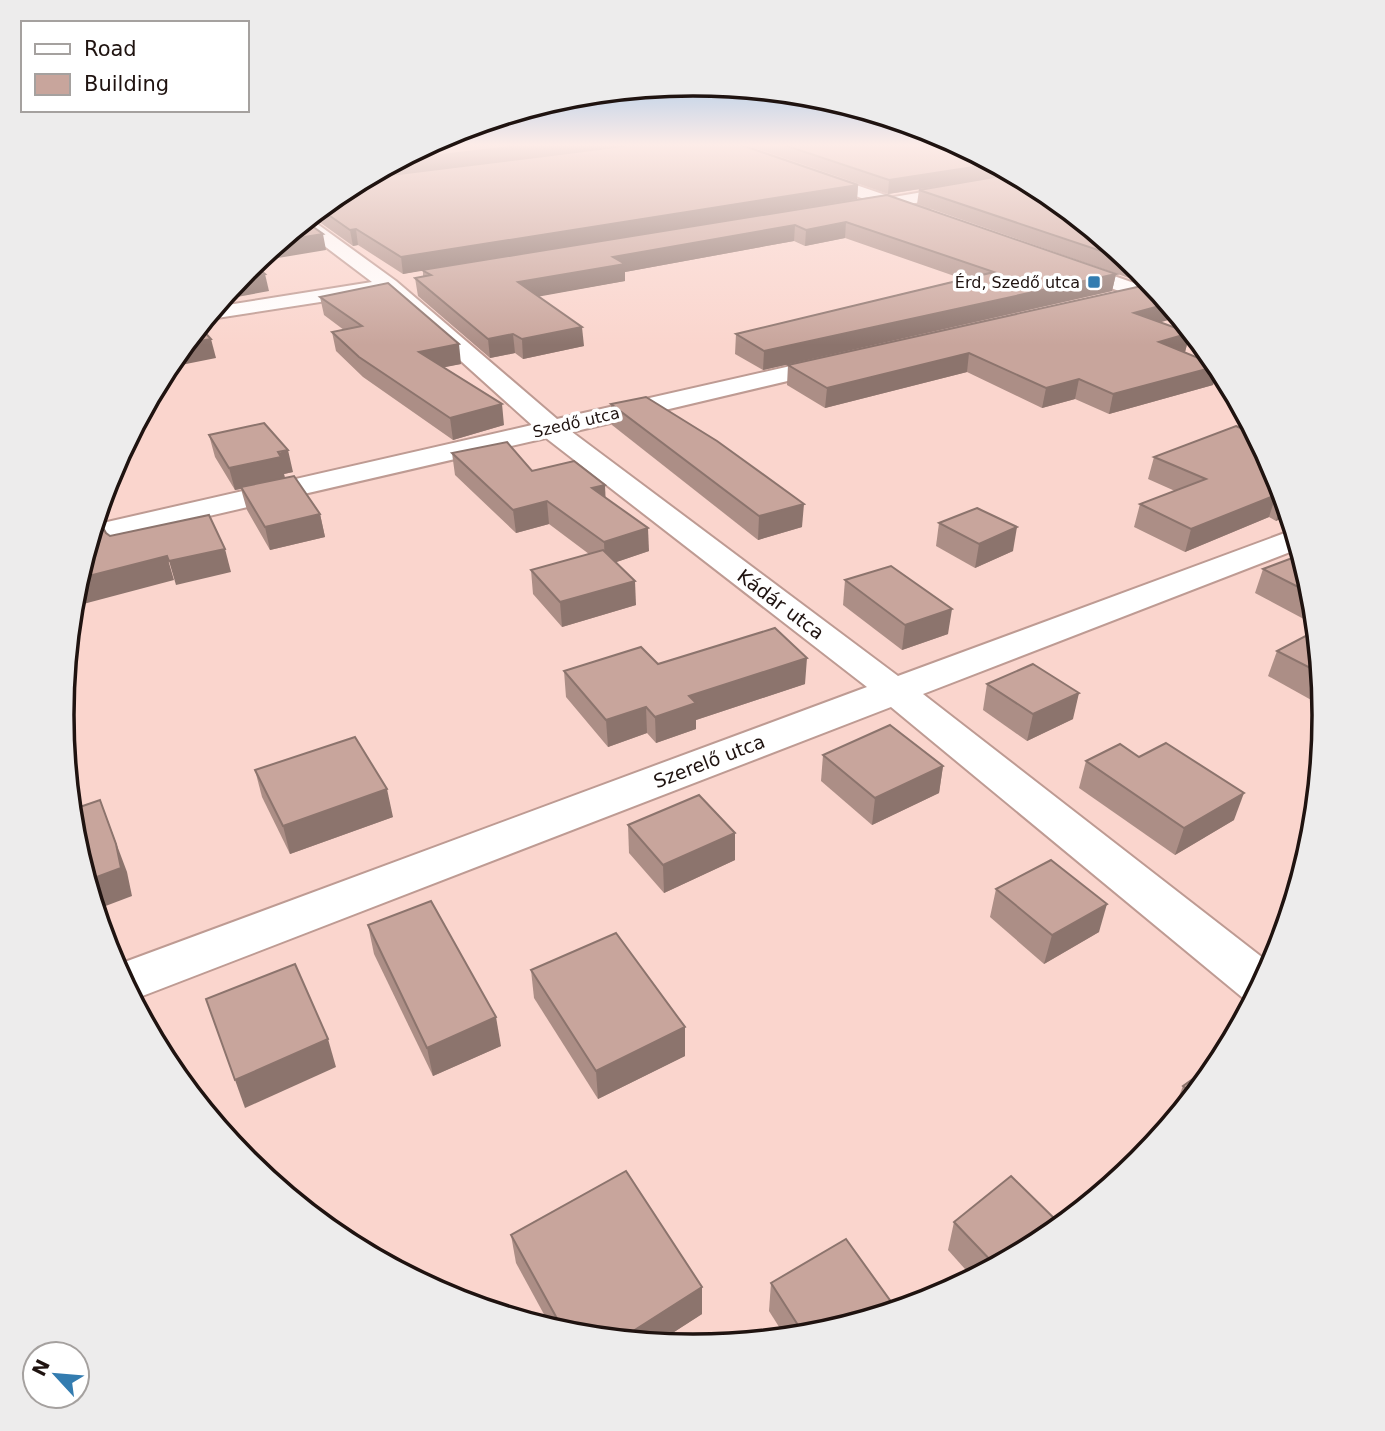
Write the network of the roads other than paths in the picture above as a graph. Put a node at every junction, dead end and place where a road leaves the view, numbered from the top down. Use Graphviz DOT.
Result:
graph roads {
  1 [pos="917,212"];
  2 [pos="935,218"];
  3 [pos="312,227"];
  4 [pos="1052,261"];
  5 [pos="403,283"];
  6 [pos="1145,294"];
  7 [pos="1149,298"];
  8 [pos="1093,305"];
  9 [pos="222,313"];
  10 [pos="863,357"];
  11 [pos="550,428"];
  12 [pos="101,533"];
  13 [pos="1287,544"];
  14 [pos="895,691"];
  15 [pos="1253,978"];
  16 [pos="133,979"];
  1 -- 2 [label="street"];
  3 -- 5 [label="street, Kádár utca"];
  4 -- 6 [label="street"];
  5 -- 9 [label="street"];
  5 -- 11 [label="street, Kádár utca"];
  7 -- 8 [label="street"];
  10 -- 11 [label="street, Szedő utca"];
  11 -- 12 [label="street, Szedő utca"];
  11 -- 14 [label="street, Kádár utca"];
  13 -- 14 [label="street, Szerelő utca"];
  14 -- 15 [label="street, Kádár utca"];
  14 -- 16 [label="street, Szerelő utca"];
}
